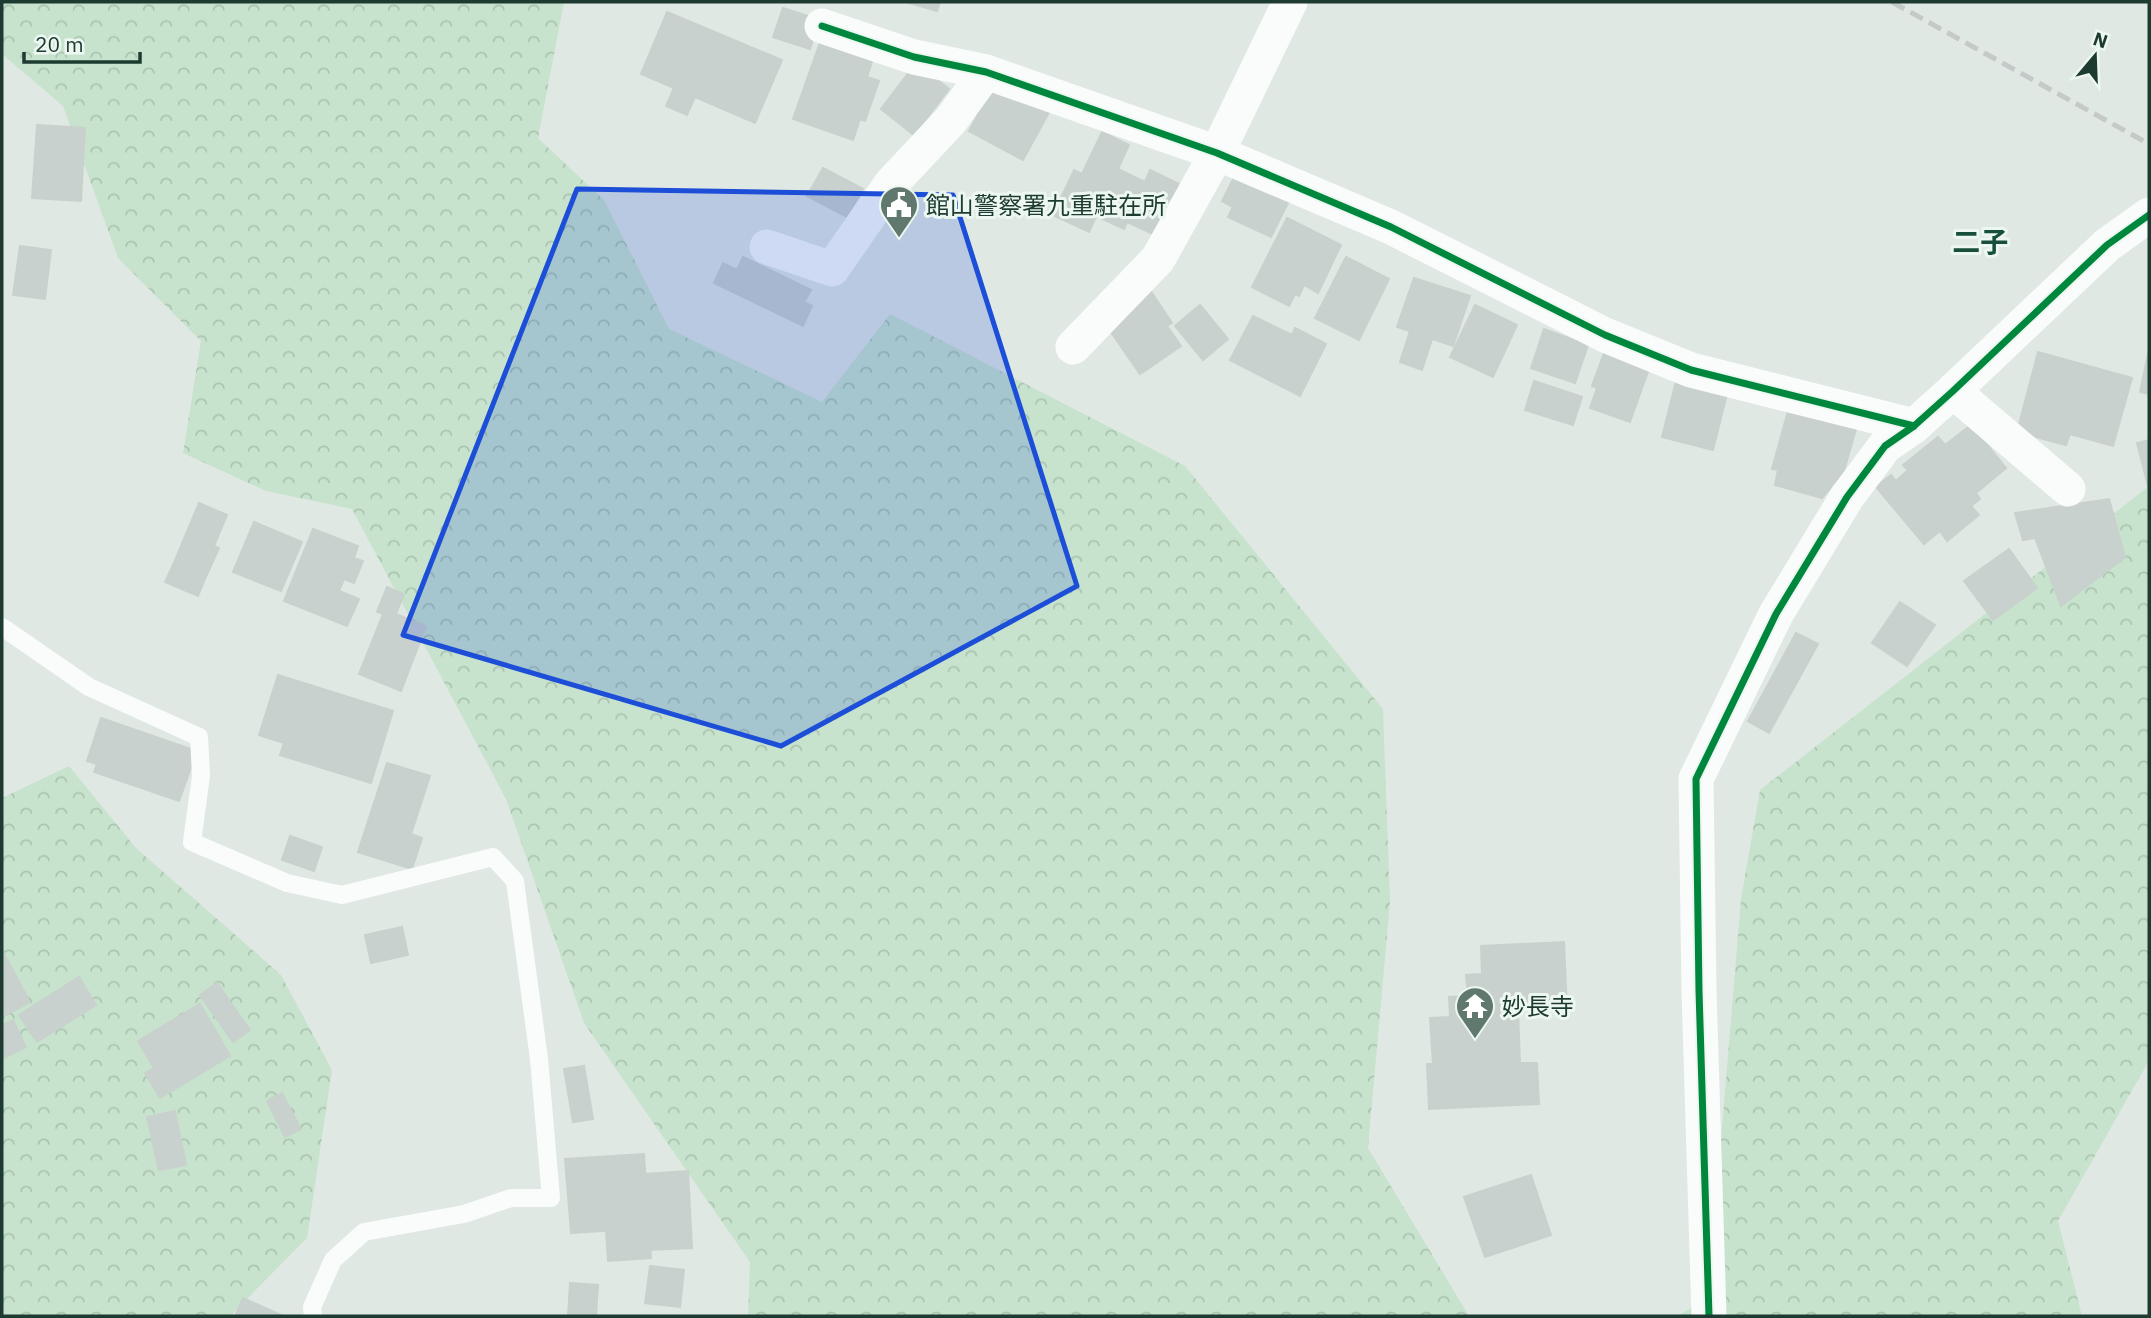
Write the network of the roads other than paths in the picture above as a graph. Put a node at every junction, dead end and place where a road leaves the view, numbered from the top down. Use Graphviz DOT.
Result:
graph roads {
  1 [pos="1290,2"];
  2 [pos="822,26"];
  3 [pos="986,72"];
  4 [pos="1217,153"];
  5 [pos="2149,215"];
  6 [pos="767,247"];
  7 [pos="1073,347"];
  8 [pos="1953,391"];
  9 [pos="1914,426"];
  10 [pos="2068,489"];
  11 [pos="2,627"];
  12 [pos="313,1316"];
  13 [pos="1709,1316"];
  1 -- 4 [label="street"];
  2 -- 3 [label="street"];
  3 -- 4 [label="street"];
  3 -- 6 [label="street"];
  4 -- 7 [label="street"];
  4 -- 9 [label="street"];
  5 -- 8 [label="street"];
  8 -- 9 [label="street"];
  8 -- 10 [label="street"];
  9 -- 13 [label="street"];
  11 -- 12 [label="lane"];
}
